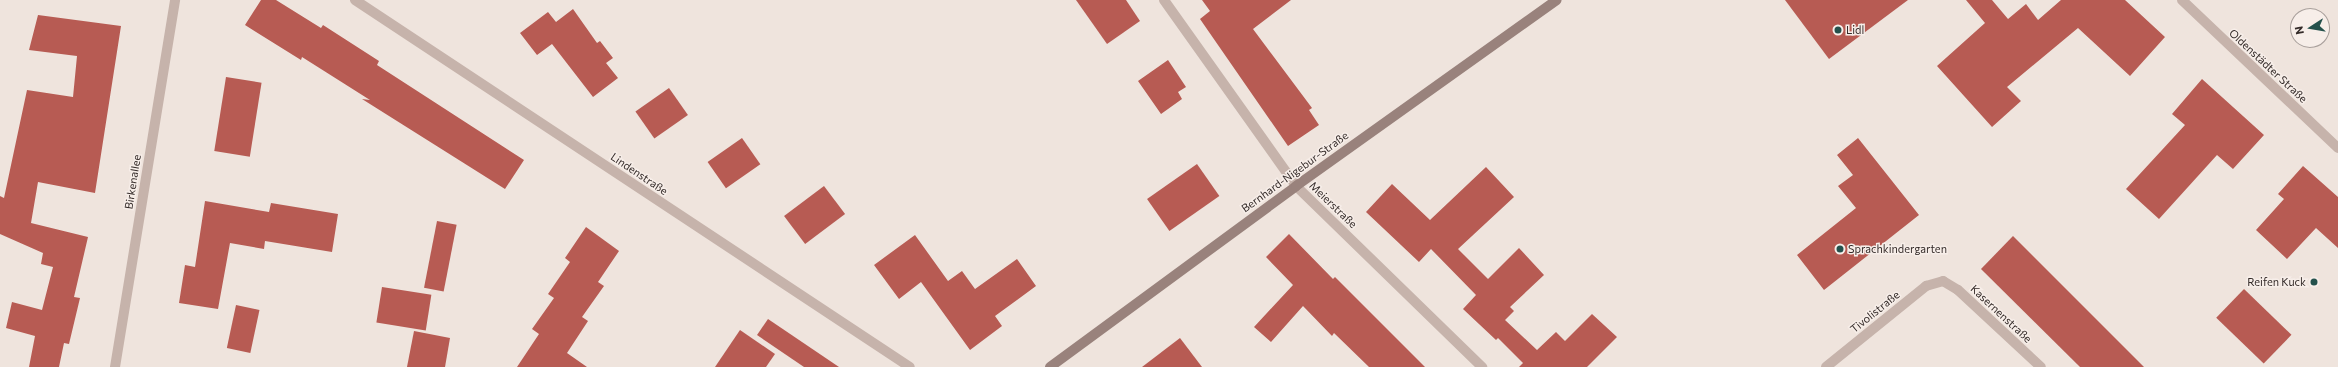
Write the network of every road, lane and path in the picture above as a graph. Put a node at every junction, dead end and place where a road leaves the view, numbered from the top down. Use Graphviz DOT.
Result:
graph roads {
  1 [pos="175,0"];
  2 [pos="355,0"];
  3 [pos="1164,0"];
  4 [pos="1557,0"];
  5 [pos="2182,0"];
  6 [pos="2338,148"];
  7 [pos="1296,186"];
  8 [pos="1943,281"];
  9 [pos="115,367"];
  10 [pos="910,367"];
  11 [pos="1050,367"];
  12 [pos="1482,367"];
  13 [pos="1826,367"];
  14 [pos="2041,367"];
  1 -- 9 [label="street, Birkenallee"];
  2 -- 10 [label="street, Lindenstraße"];
  3 -- 7 [label="street, Meierstraße"];
  4 -- 7 [label="main road, Bernhard-Nigebur-Straße"];
  5 -- 6 [label="street, Oldenstädter Straße"];
  7 -- 11 [label="main road, Bernhard-Nigebur-Straße"];
  7 -- 12 [label="street, Meierstraße"];
  8 -- 13 [label="street, Tivolistraße"];
  8 -- 14 [label="street, Kasernenstraße"];
}
